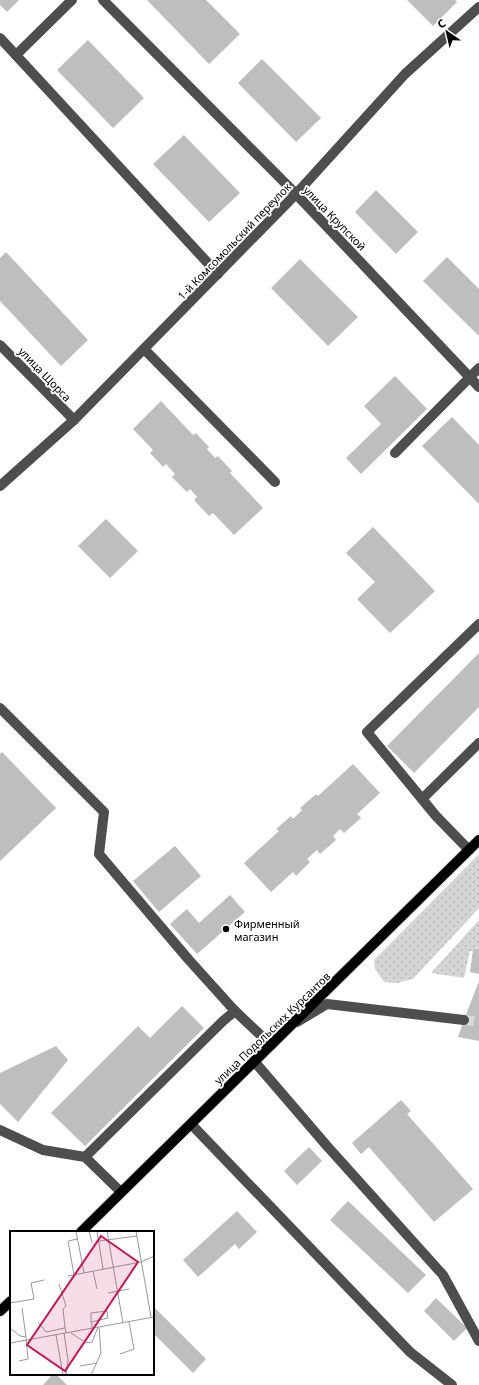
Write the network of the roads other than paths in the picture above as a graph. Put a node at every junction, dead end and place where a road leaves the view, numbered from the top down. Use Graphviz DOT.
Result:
graph roads {
  1 [pos="72,0"];
  2 [pos="103,0"];
  3 [pos="479,7"];
  4 [pos="0,38"];
  5 [pos="16,56"];
  6 [pos="296,194"];
  7 [pos="218,274"];
  8 [pos="0,345"];
  9 [pos="144,349"];
  10 [pos="479,368"];
  11 [pos="470,377"];
  12 [pos="479,387"];
  13 [pos="74,420"];
  14 [pos="395,453"];
  15 [pos="275,482"];
  16 [pos="0,486"];
  17 [pos="479,624"];
  18 [pos="0,708"];
  19 [pos="479,743"];
  20 [pos="422,799"];
  21 [pos="479,840"];
  22 [pos="469,850"];
  23 [pos="235,1011"];
  24 [pos="464,1020"];
  25 [pos="289,1028"];
  26 [pos="271,1046"];
  27 [pos="254,1062"];
  28 [pos="191,1124"];
  29 [pos="0,1130"];
  30 [pos="86,1157"];
  31 [pos="121,1192"];
  32 [pos="82,1231"];
  33 [pos="10,1301"];
  34 [pos="0,1311"];
  35 [pos="479,1340"];
  36 [pos="452,1385"];
  1 -- 5 [label="street"];
  2 -- 6 [label="street, улица Крупской"];
  3 -- 6 [label="street, 1-й Комсомольский переулок"];
  4 -- 5 [label="street"];
  5 -- 7 [label="street"];
  6 -- 7 [label="street, 1-й Комсомольский переулок"];
  6 -- 11 [label="street, улица Крупской"];
  7 -- 9 [label="street, 1-й Комсомольский переулок"];
  8 -- 13 [label="street, улица Щорса"];
  9 -- 13 [label="street, 1-й Комсомольский переулок"];
  9 -- 15 [label="street"];
  10 -- 11 [label="street"];
  11 -- 12 [label="street, улица Крупской"];
  11 -- 14 [label="street"];
  13 -- 16 [label="street, 1-й Комсомольский переулок"];
  17 -- 20 [label="street"];
  18 -- 23 [label="street"];
  19 -- 20 [label="street"];
  20 -- 22 [label="street"];
  21 -- 22 [label="main road, улица Подольских Курсантов"];
  22 -- 25 [label="main road, улица Подольских Курсантов"];
  23 -- 26 [label="street"];
  23 -- 30 [label="street"];
  24 -- 25 [label="street"];
  25 -- 26 [label="main road, улица Подольских Курсантов"];
  26 -- 27 [label="main road, улица Подольских Курсантов"];
  27 -- 28 [label="main road, улица Подольских Курсантов"];
  27 -- 35 [label="street"];
  28 -- 31 [label="main road, улица Подольских Курсантов"];
  28 -- 36 [label="street"];
  29 -- 30 [label="street"];
  30 -- 31 [label="street"];
  31 -- 32 [label="main road, улица Подольских Курсантов"];
  33 -- 34 [label="main road"];
}
